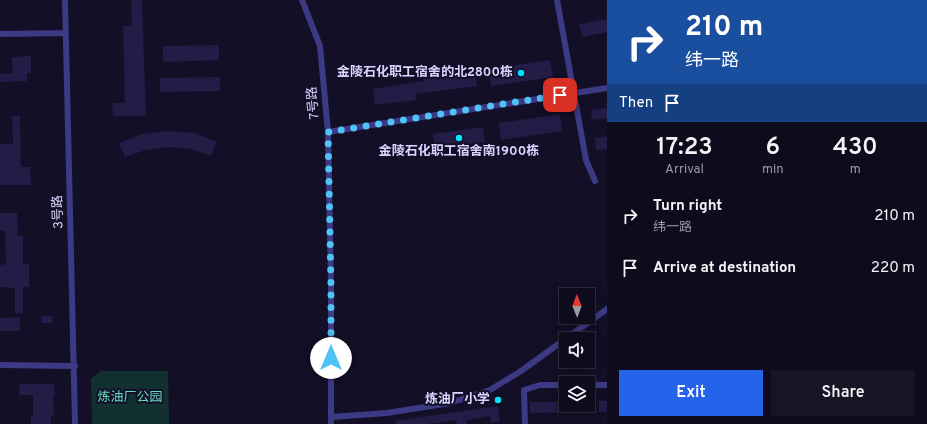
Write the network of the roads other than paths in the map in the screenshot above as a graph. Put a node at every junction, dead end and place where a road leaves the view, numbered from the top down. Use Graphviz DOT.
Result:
graph roads {
  1 [pos="65,0"];
  2 [pos="302,0"];
  3 [pos="557,0"];
  4 [pos="65,33"];
  5 [pos="0,34"];
  6 [pos="607,88"];
  7 [pos="575,93"];
  8 [pos="328,132"];
  9 [pos="596,181"];
  10 [pos="607,309"];
  11 [pos="0,365"];
  12 [pos="75,366"];
  13 [pos="559,385"];
  14 [pos="595,385"];
  15 [pos="607,385"];
  16 [pos="331,417"];
  17 [pos="75,424"];
  18 [pos="331,424"];
  19 [pos="525,424"];
  1 -- 4 [label="street, 3号路"];
  2 -- 8 [label="street, 7号路"];
  3 -- 7 [label="street"];
  4 -- 5 [label="street"];
  4 -- 12 [label="street, 3号路"];
  6 -- 7 [label="street"];
  7 -- 8 [label="street"];
  7 -- 9 [label="street"];
  8 -- 16 [label="street, 7号路"];
  10 -- 16 [label="street"];
  11 -- 12 [label="street"];
  12 -- 17 [label="street, 3号路"];
  13 -- 19 [label="street"];
  14 -- 15 [label="street"];
  16 -- 18 [label="street, 7号路"];
}
